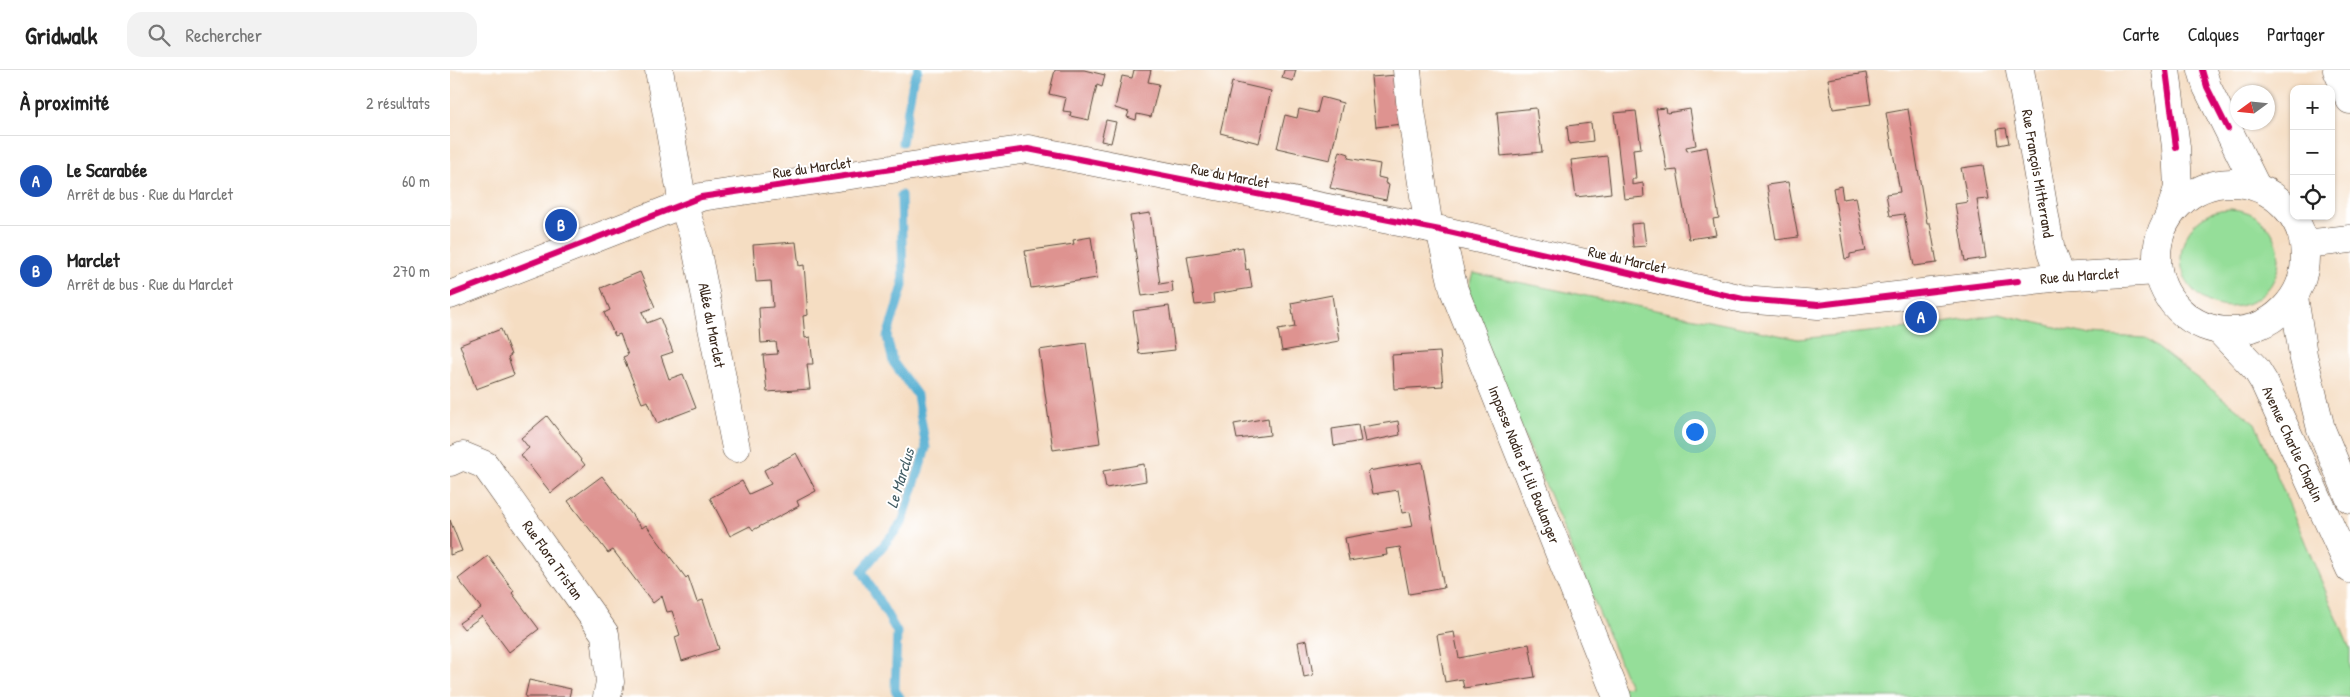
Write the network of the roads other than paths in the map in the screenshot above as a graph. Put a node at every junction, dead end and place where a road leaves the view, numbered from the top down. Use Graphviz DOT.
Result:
graph roads {
  1 [pos="659,70"];
  2 [pos="1407,70"];
  3 [pos="2020,70"];
  4 [pos="2166,70"];
  5 [pos="2202,70"];
  6 [pos="2337,70"];
  7 [pos="2350,100"];
  8 [pos="2256,186"];
  9 [pos="684,204"];
  10 [pos="2170,215"];
  11 [pos="1434,229"];
  12 [pos="2350,239"];
  13 [pos="2305,244"];
  14 [pos="2158,271"];
  15 [pos="2060,277"];
  16 [pos="450,295"];
  17 [pos="2294,297"];
  18 [pos="2220,331"];
  19 [pos="736,448"];
  20 [pos="450,462"];
  21 [pos="2350,499"];
  22 [pos="2350,569"];
  23 [pos="607,697"];
  24 [pos="1617,697"];
  1 -- 9 [label="street, Allée du Marclet"];
  2 -- 11 [label="street, Impasse Nadia et Lili Boulanger"];
  3 -- 15 [label="street, Rue François Mitterrand"];
  4 -- 10 [label="street"];
  5 -- 8 [label="street"];
  6 -- 7 [label="street"];
  8 -- 10 [label="street"];
  8 -- 13 [label="street"];
  9 -- 11 [label="street, Rue du Marclet"];
  9 -- 16 [label="street, Rue du Marclet"];
  9 -- 19 [label="street, Allée du Marclet"];
  10 -- 14 [label="street"];
  11 -- 15 [label="street, Rue du Marclet"];
  11 -- 24 [label="street, Impasse Nadia et Lili Boulanger"];
  12 -- 13 [label="street"];
  13 -- 17 [label="street"];
  14 -- 15 [label="street, Rue du Marclet"];
  14 -- 18 [label="street"];
  17 -- 18 [label="street"];
  17 -- 21 [label="street, Avenue Charlie Chaplin"];
  18 -- 22 [label="street, Avenue Charlie Chaplin"];
  20 -- 23 [label="street, Rue Flora Tristan"];
}
